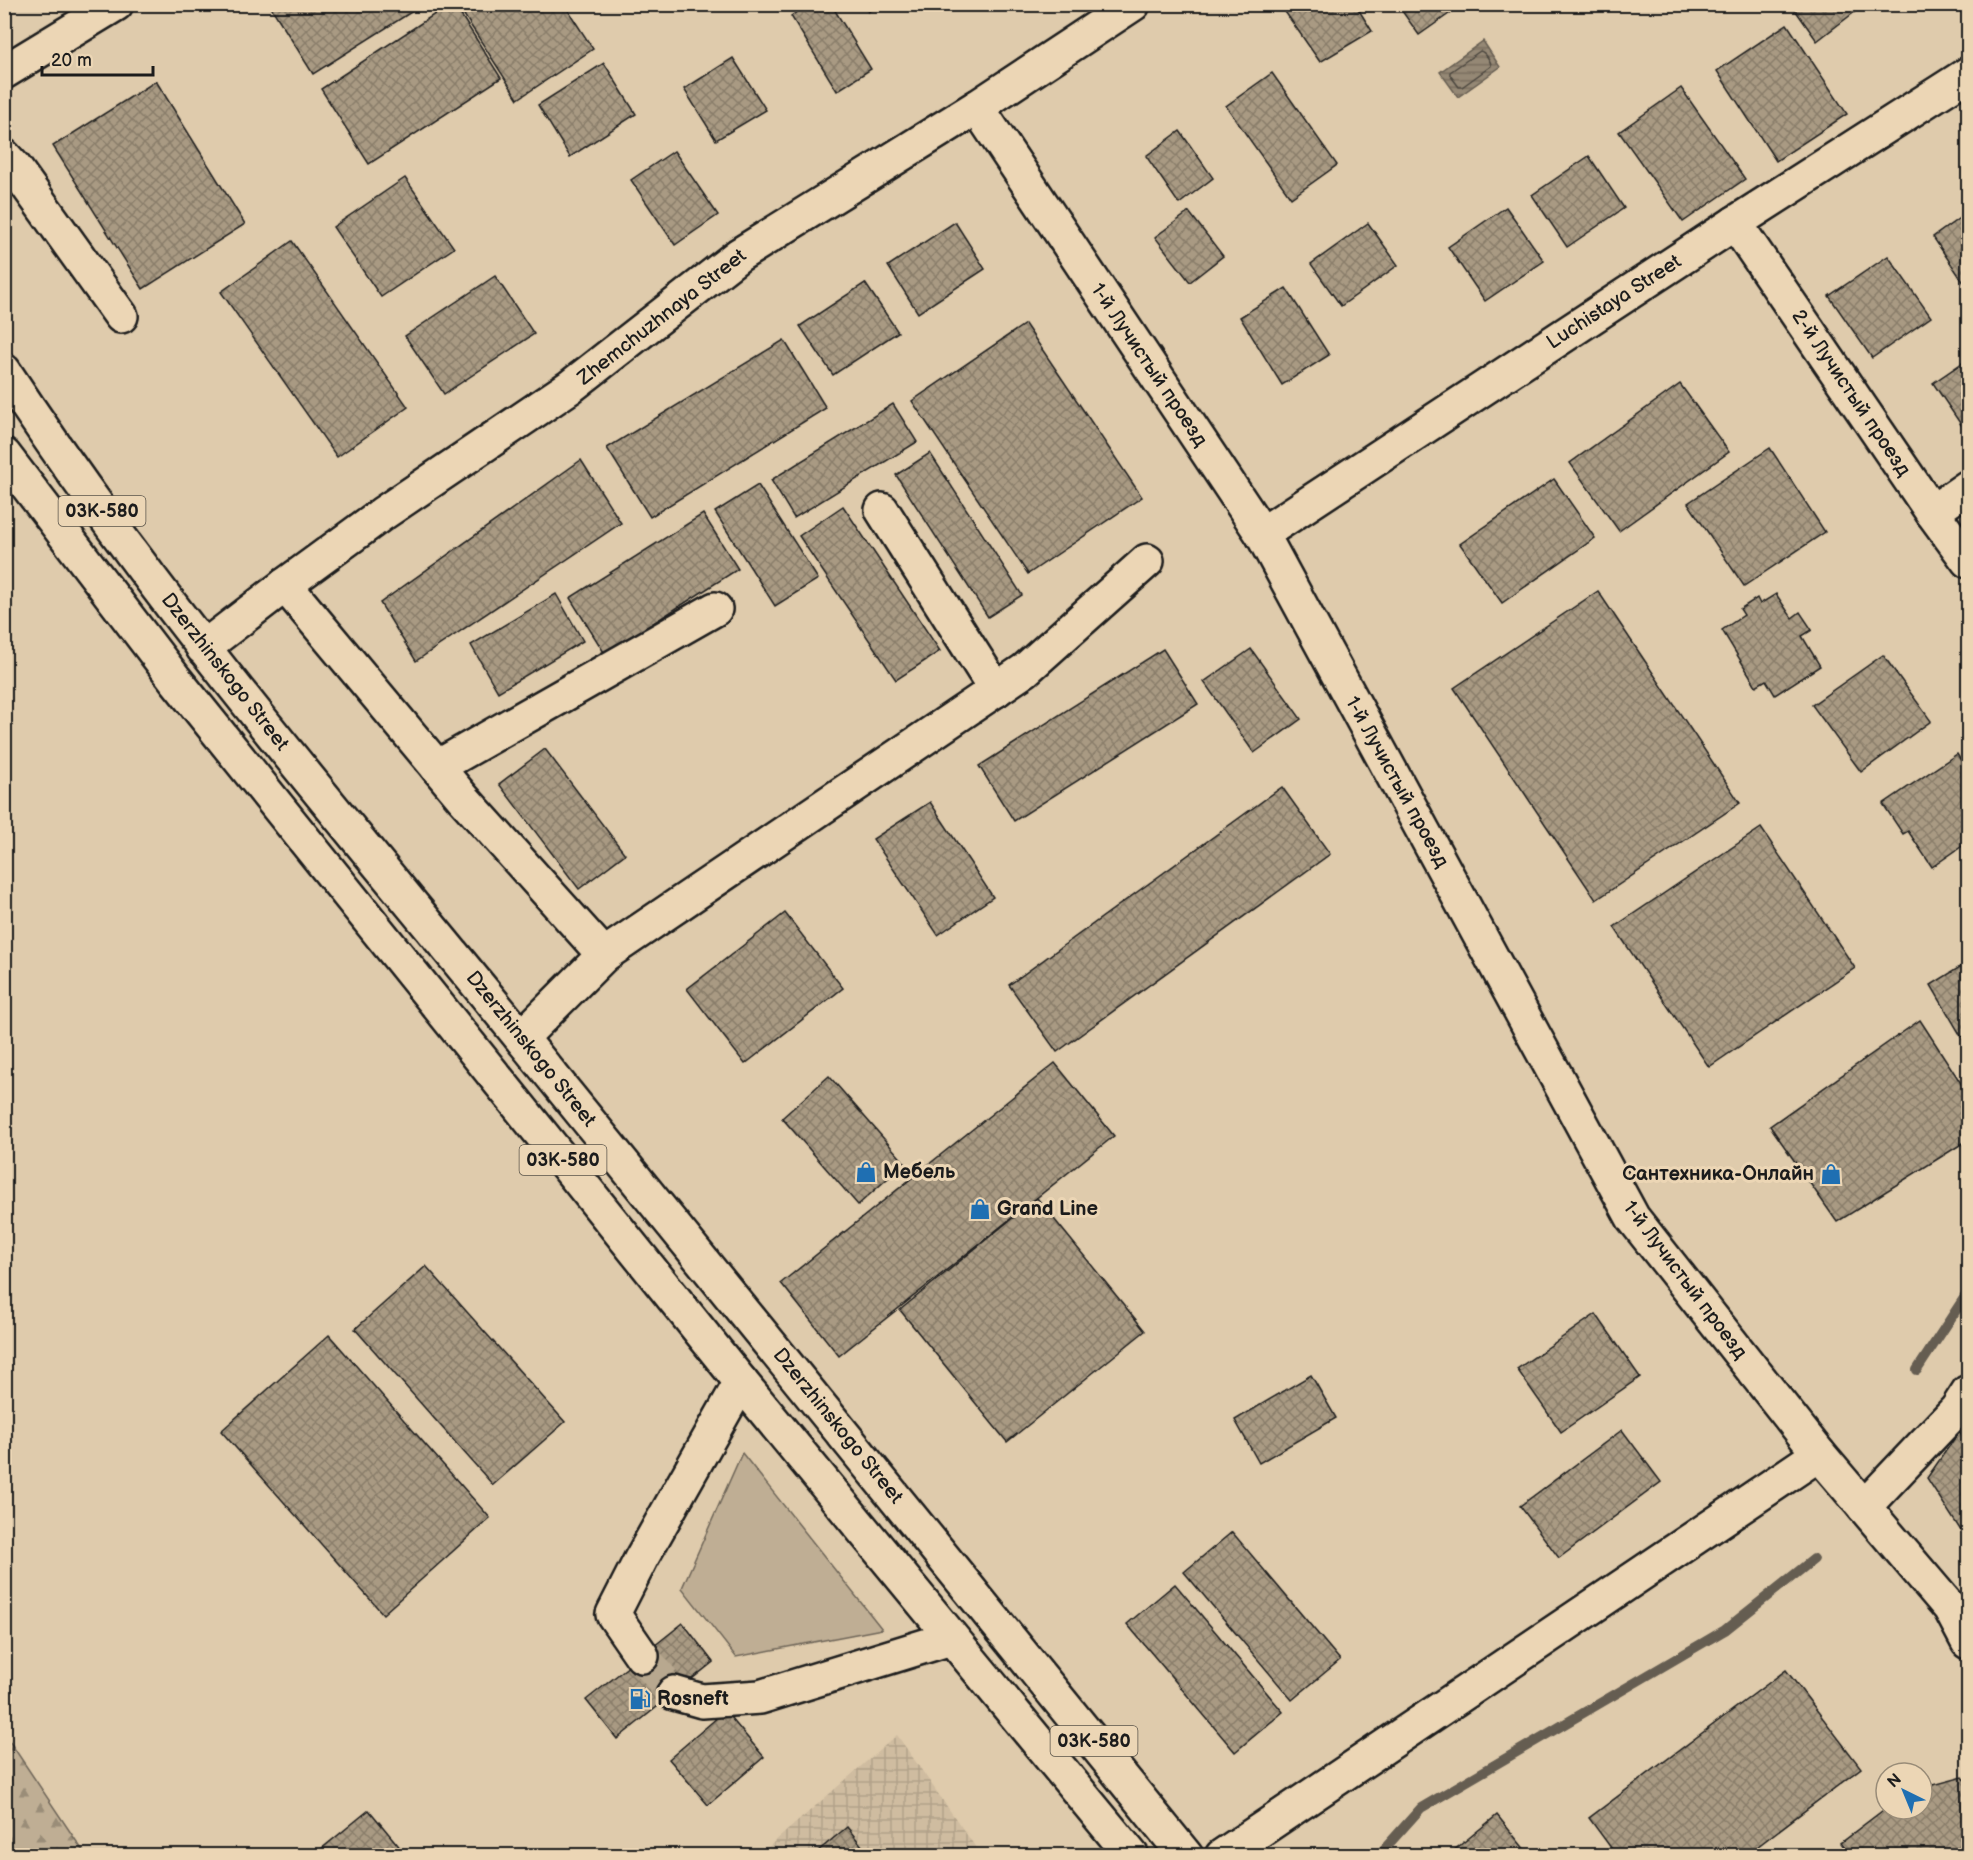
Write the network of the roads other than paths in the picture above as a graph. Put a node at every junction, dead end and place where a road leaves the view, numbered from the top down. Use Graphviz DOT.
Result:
graph roads {
  1 [pos="116,4"];
  2 [pos="1133,4"];
  3 [pos="4,72"];
  4 [pos="1968,74"];
  5 [pos="977,106"];
  6 [pos="4,156"];
  7 [pos="1735,223"];
  8 [pos="121,316"];
  9 [pos="4,371"];
  10 [pos="4,455"];
  11 [pos="1968,487"];
  12 [pos="882,510"];
  13 [pos="1932,512"];
  14 [pos="1262,534"];
  15 [pos="1147,561"];
  16 [pos="1968,561"];
  17 [pos="285,585"];
  18 [pos="715,609"];
  19 [pos="203,648"];
  20 [pos="996,690"];
  21 [pos="437,767"];
  22 [pos="604,955"];
  23 [pos="520,1036"];
  24 [pos="741,1382"];
  25 [pos="1968,1392"];
  26 [pos="1819,1454"];
  27 [pos="1864,1507"];
  28 [pos="1959,1602"];
  29 [pos="951,1638"];
  30 [pos="1968,1642"];
  31 [pos="642,1656"];
  32 [pos="674,1693"];
  33 [pos="1132,1856"];
  34 [pos="1186,1856"];
  35 [pos="1222,1856"];
  1 -- 3 [label="street"];
  2 -- 5 [label="street, Zhemchuzhnaya Street"];
  4 -- 7 [label="street, Luchistaya Street"];
  5 -- 14 [label="street, 1-й Лучистый проезд"];
  5 -- 17 [label="street, Zhemchuzhnaya Street"];
  6 -- 8 [label="street"];
  7 -- 13 [label="street, 2-й Лучистый проезд"];
  7 -- 14 [label="street, Luchistaya Street"];
  9 -- 19 [label="street, Dzerzhinskogo Street / 03К-580"];
  10 -- 24 [label="street, 03К-580"];
  11 -- 13 [label="street"];
  12 -- 20 [label="street"];
  13 -- 16 [label="street, 2-й Лучистый проезд"];
  14 -- 26 [label="street, 1-й Лучистый проезд"];
  15 -- 20 [label="street"];
  17 -- 19 [label="street, Zhemchuzhnaya Street"];
  17 -- 21 [label="street"];
  18 -- 21 [label="street"];
  19 -- 23 [label="street, Dzerzhinskogo Street / 03К-580"];
  20 -- 22 [label="street"];
  21 -- 22 [label="street"];
  22 -- 23 [label="street"];
  23 -- 34 [label="street, Dzerzhinskogo Street / 03К-580"];
  24 -- 29 [label="street, 03К-580"];
  24 -- 31 [label="street"];
  25 -- 27 [label="street"];
  26 -- 27 [label="street, 1-й Лучистый проезд"];
  26 -- 35 [label="street"];
  27 -- 28 [label="street, 1-й Лучистый проезд"];
  28 -- 30 [label="street, 1-й Лучистый проезд"];
  29 -- 32 [label="street"];
  29 -- 33 [label="street, 03К-580"];
}
